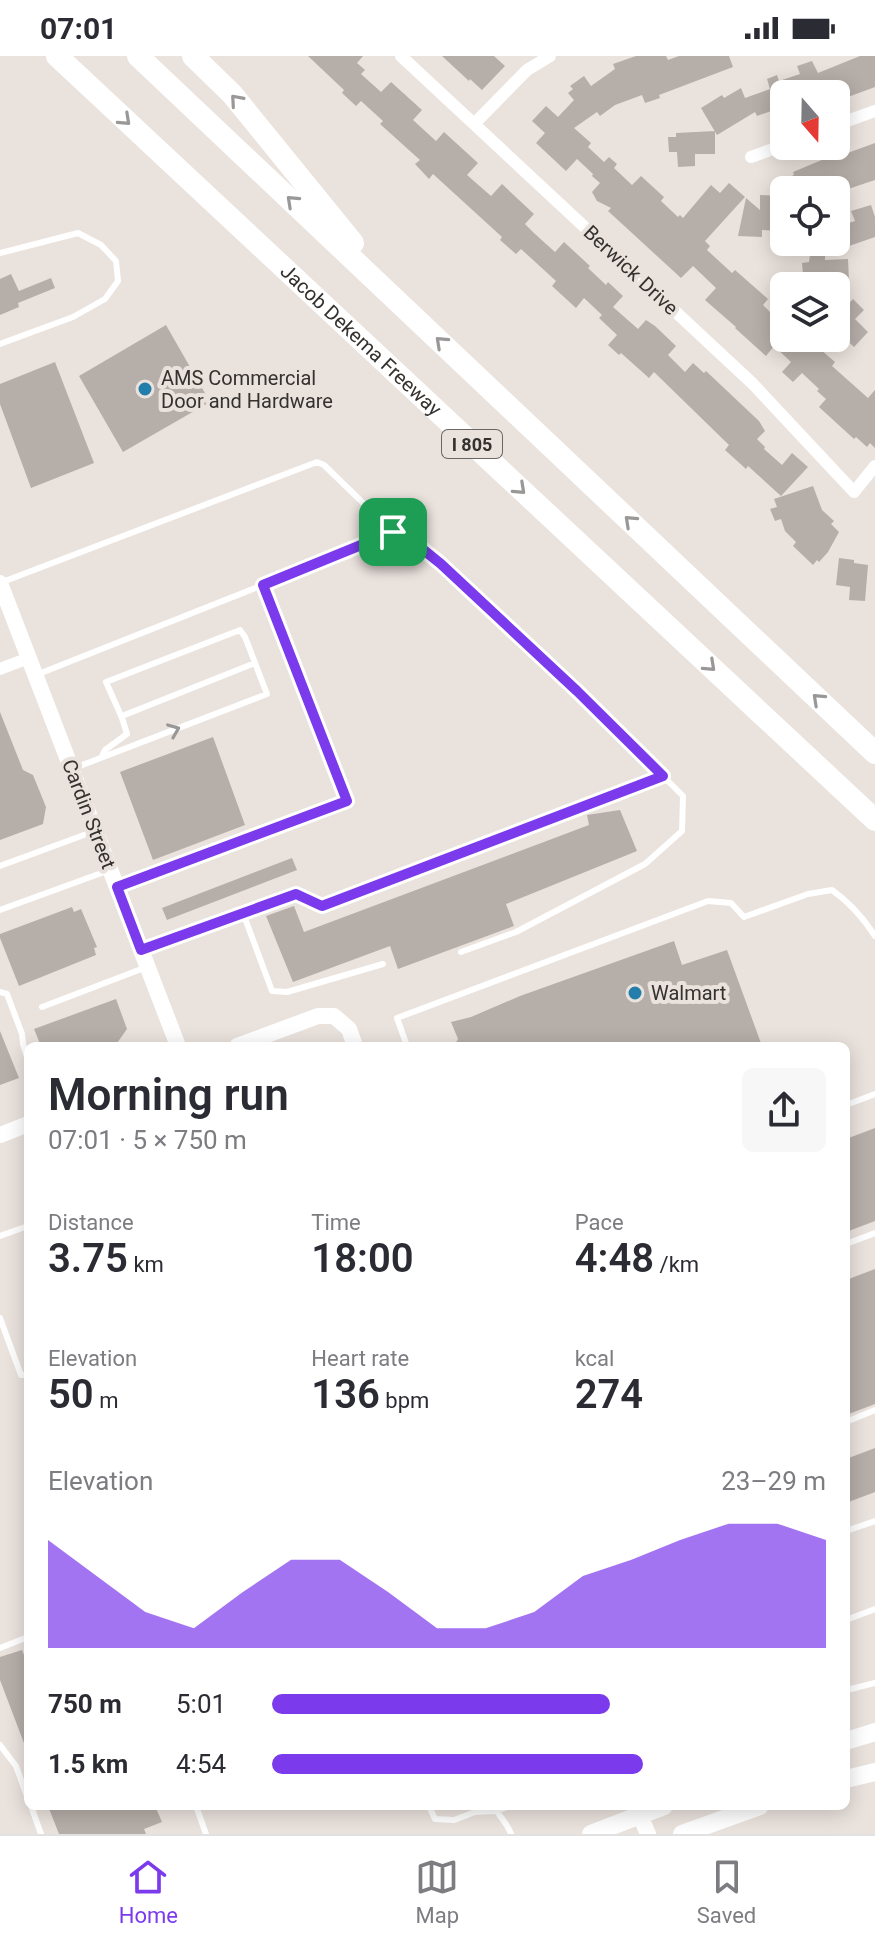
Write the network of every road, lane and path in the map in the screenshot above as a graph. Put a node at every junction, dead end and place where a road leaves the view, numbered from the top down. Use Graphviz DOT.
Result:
graph roads {
  1 [pos="39,56"];
  2 [pos="138,56"];
  3 [pos="193,56"];
  4 [pos="401,56"];
  5 [pos="550,56"];
  6 [pos="62,62"];
  7 [pos="875,111"];
  8 [pos="850,120"];
  9 [pos="475,123"];
  10 [pos="770,150"];
  11 [pos="751,157"];
  12 [pos="0,253"];
  13 [pos="409,312"];
  14 [pos="0,344"];
  15 [pos="875,466"];
  16 [pos="393,532"];
  17 [pos="0,583"];
  18 [pos="263,585"];
  19 [pos="7,619"];
  20 [pos="29,658"];
  21 [pos="255,663"];
  22 [pos="0,669"];
  23 [pos="36,675"];
  24 [pos="122,716"];
  25 [pos="875,753"];
  26 [pos="102,756"];
  27 [pos="72,769"];
  28 [pos="663,776"];
  29 [pos="875,820"];
  30 [pos="96,831"];
  31 [pos="0,866"];
  32 [pos="110,869"];
  33 [pos="117,887"];
  34 [pos="0,910"];
  35 [pos="243,913"];
  36 [pos="875,936"];
  37 [pos="141,950"];
  38 [pos="461,952"];
  39 [pos="383,964"];
  40 [pos="148,966"];
  41 [pos="0,992"];
  42 [pos="42,1007"];
  43 [pos="176,1042"];
  44 [pos="248,1042"];
  45 [pos="354,1042"];
  46 [pos="406,1042"];
  47 [pos="24,1043"];
  48 [pos="875,1094"];
  49 [pos="850,1103"];
  50 [pos="24,1126"];
  51 [pos="0,1135"];
  52 [pos="24,1227"];
  53 [pos="875,1233"];
  54 [pos="0,1236"];
  55 [pos="850,1242"];
  56 [pos="0,1318"];
  57 [pos="24,1375"];
  58 [pos="875,1410"];
  59 [pos="850,1420"];
  60 [pos="875,1521"];
  61 [pos="850,1530"];
  62 [pos="875,1609"];
  63 [pos="850,1618"];
  64 [pos="24,1639"];
  65 [pos="0,1648"];
  66 [pos="875,1683"];
  67 [pos="850,1689"];
  68 [pos="875,1732"];
  69 [pos="850,1740"];
  70 [pos="0,1745"];
  71 [pos="875,1772"];
  72 [pos="850,1778"];
  73 [pos="24,1788"];
  74 [pos="32,1810"];
  75 [pos="197,1810"];
  76 [pos="431,1810"];
  77 [pos="488,1810"];
  78 [pos="496,1810"];
  79 [pos="637,1810"];
  80 [pos="639,1810"];
  81 [pos="749,1810"];
  82 [pos="41,1834"];
  83 [pos="206,1834"];
  84 [pos="511,1834"];
  85 [pos="591,1834"];
  86 [pos="648,1834"];
  87 [pos="682,1834"];
  1 -- 6 [label="highway"];
  13 -- 2 [label="highway, I 805, one-way"];
  13 -- 3 [label="highway, one-way"];
  4 -- 9 [label="street, Berwick Drive"];
  5 -- 9 [label="street"];
  6 -- 29 [label="highway, Jacob Dekema Freeway / I 805, one-way"];
  7 -- 8 [label="street"];
  9 -- 15 [label="street, Berwick Drive"];
  10 -- 11 [label="street"];
  12 -- 14 [label="lane"];
  25 -- 13 [label="highway, I 805, one-way"];
  16 -- 17 [label="lane"];
  16 -- 18 [label="lane"];
  16 -- 28 [label="lane"];
  17 -- 19 [label="street, Cardin Street"];
  18 -- 23 [label="lane"];
  18 -- 33 [label="lane"];
  19 -- 20 [label="street, Cardin Street"];
  20 -- 22 [label="street"];
  20 -- 23 [label="street, Cardin Street"];
  21 -- 24 [label="lane"];
  21 -- 24 [label="lane"];
  26 -- 21 [label="lane, one-way"];
  23 -- 27 [label="street, Cardin Street"];
  24 -- 26 [label="lane"];
  26 -- 27 [label="lane"];
  27 -- 30 [label="street, Cardin Street"];
  28 -- 35 [label="lane"];
  28 -- 38 [label="lane"];
  30 -- 31 [label="lane"];
  30 -- 32 [label="street, Cardin Street"];
  32 -- 33 [label="street, Cardin Street"];
  32 -- 34 [label="lane"];
  33 -- 37 [label="street, Cardin Street"];
  35 -- 37 [label="lane"];
  35 -- 39 [label="lane"];
  36 -- 46 [label="lane"];
  37 -- 40 [label="street, Cardin Street"];
  40 -- 42 [label="lane"];
  40 -- 43 [label="street, Cardin Street"];
  41 -- 47 [label="lane"];
  44 -- 45 [label="street"];
  48 -- 49 [label="lane"];
  50 -- 51 [label="street"];
  52 -- 54 [label="lane"];
  53 -- 55 [label="lane"];
  56 -- 57 [label="lane"];
  58 -- 59 [label="lane"];
  60 -- 61 [label="lane"];
  62 -- 63 [label="lane"];
  64 -- 65 [label="lane"];
  66 -- 67 [label="lane"];
  68 -- 69 [label="main road"];
  70 -- 73 [label="lane"];
  71 -- 72 [label="main road"];
  74 -- 82 [label="lane"];
  75 -- 83 [label="lane"];
  76 -- 77 [label="lane"];
  78 -- 84 [label="lane"];
  79 -- 85 [label="main road"];
  80 -- 86 [label="street"];
  81 -- 87 [label="main road"];
}
